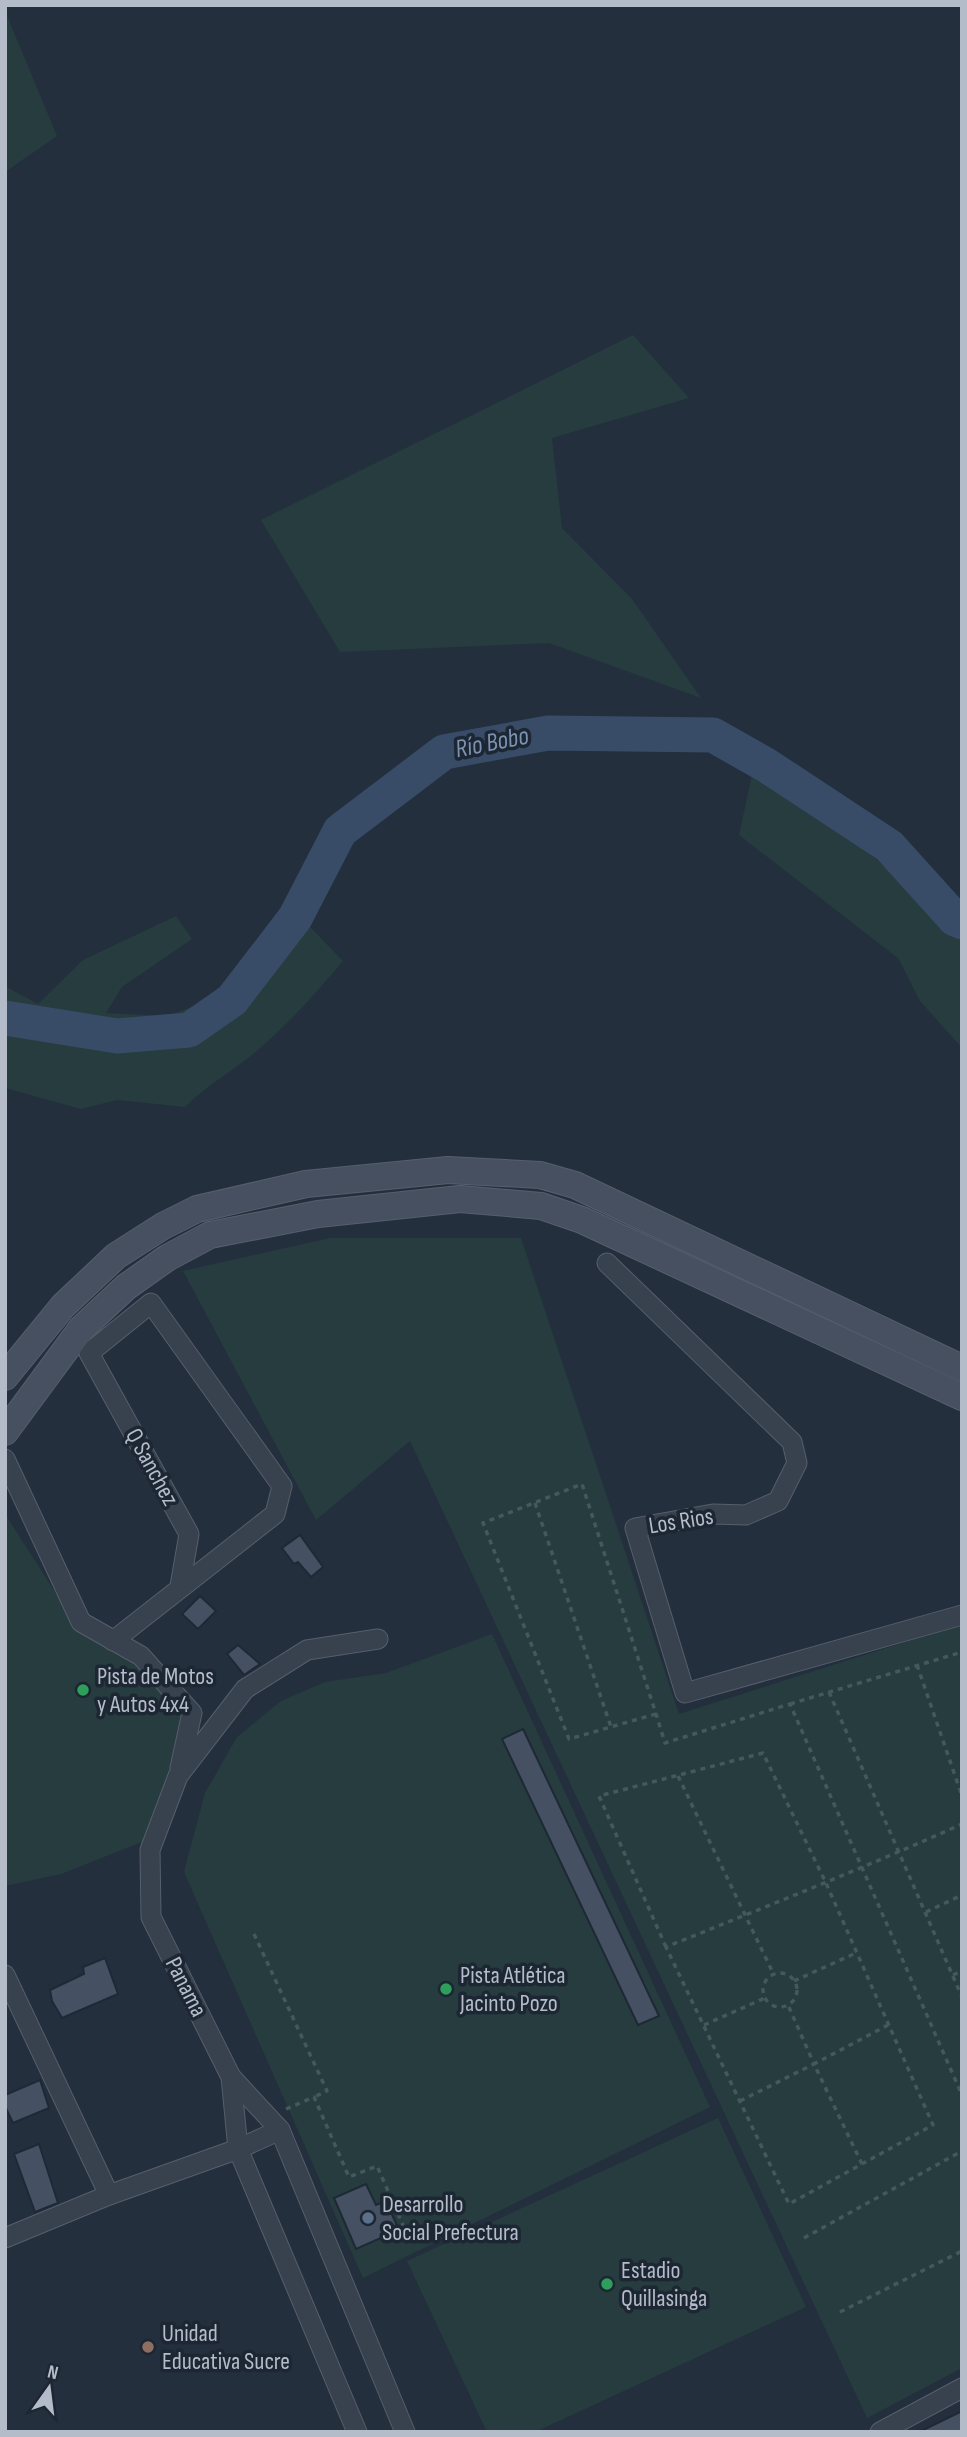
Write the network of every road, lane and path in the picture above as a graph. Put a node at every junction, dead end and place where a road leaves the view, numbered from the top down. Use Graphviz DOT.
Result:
graph roads {
  1 [pos="607,1262"];
  2 [pos="962,1368"];
  3 [pos="5,1377"];
  4 [pos="962,1396"];
  5 [pos="5,1432"];
  6 [pos="5,1459"];
  7 [pos="535,1503"];
  8 [pos="180,1586"];
  9 [pos="962,1615"];
  10 [pos="378,1640"];
  11 [pos="113,1641"];
  12 [pos="962,1652"];
  13 [pos="917,1665"];
  14 [pos="829,1692"];
  15 [pos="790,1704"];
  16 [pos="656,1714"];
  17 [pos="611,1727"];
  18 [pos="178,1776"];
  19 [pos="678,1776"];
  20 [pos="962,1796"];
  21 [pos="962,1824"];
  22 [pos="900,1852"];
  23 [pos="862,1868"];
  24 [pos="825,1883"];
  25 [pos="962,1895"];
  26 [pos="925,1912"];
  27 [pos="745,1915"];
  28 [pos="254,1934"];
  29 [pos="666,1947"];
  30 [pos="856,1953"];
  31 [pos="962,1971"];
  32 [pos="5,1975"];
  33 [pos="774,1975"];
  34 [pos="953,1975"];
  35 [pos="794,1981"];
  36 [pos="962,1997"];
  37 [pos="765,1998"];
  38 [pos="788,2006"];
  39 [pos="704,2025"];
  40 [pos="888,2025"];
  41 [pos="814,2064"];
  42 [pos="231,2077"];
  43 [pos="962,2095"];
  44 [pos="314,2097"];
  45 [pos="740,2101"];
  46 [pos="280,2130"];
  47 [pos="238,2149"];
  48 [pos="962,2151"];
  49 [pos="862,2164"];
  50 [pos="109,2195"];
  51 [pos="5,2238"];
  52 [pos="804,2238"];
  53 [pos="411,2241"];
  54 [pos="962,2251"];
  55 [pos="840,2312"];
  56 [pos="962,2388"];
  57 [pos="885,2431"];
  58 [pos="357,2432"];
  59 [pos="405,2432"];
  1 -- 9 [label="street, Los Rios"];
  2 -- 3 [label="main road"];
  4 -- 5 [label="main road"];
  6 -- 11 [label="street"];
  7 -- 16 [label="path"];
  7 -- 17 [label="path"];
  7 -- 17 [label="path"];
  8 -- 8 [label="street, Q Sanchez"];
  8 -- 11 [label="street"];
  10 -- 18 [label="street, Panama"];
  11 -- 18 [label="street"];
  12 -- 13 [label="path"];
  13 -- 14 [label="path"];
  13 -- 20 [label="path"];
  14 -- 15 [label="path"];
  14 -- 22 [label="path"];
  15 -- 16 [label="path"];
  15 -- 23 [label="path"];
  16 -- 17 [label="path"];
  18 -- 42 [label="street, Panama"];
  19 -- 24 [label="path"];
  19 -- 27 [label="path"];
  19 -- 29 [label="path"];
  21 -- 22 [label="path"];
  22 -- 23 [label="path"];
  22 -- 26 [label="path"];
  23 -- 24 [label="path"];
  23 -- 43 [label="path"];
  24 -- 27 [label="path"];
  24 -- 30 [label="path"];
  25 -- 26 [label="path"];
  26 -- 34 [label="path"];
  27 -- 29 [label="path"];
  27 -- 33 [label="path"];
  28 -- 44 [label="path"];
  29 -- 39 [label="path"];
  30 -- 35 [label="path"];
  30 -- 40 [label="path"];
  31 -- 34 [label="path"];
  32 -- 50 [label="street"];
  33 -- 35 [label="path"];
  33 -- 37 [label="path"];
  34 -- 36 [label="path"];
  35 -- 38 [label="path"];
  37 -- 38 [label="path"];
  37 -- 39 [label="path"];
  38 -- 41 [label="path"];
  39 -- 45 [label="path"];
  40 -- 41 [label="path"];
  40 -- 49 [label="path"];
  41 -- 45 [label="path"];
  41 -- 49 [label="path"];
  42 -- 46 [label="street"];
  42 -- 47 [label="street, Panama"];
  44 -- 46 [label="path"];
  44 -- 53 [label="path"];
  45 -- 49 [label="path"];
  46 -- 47 [label="street"];
  46 -- 59 [label="street"];
  47 -- 50 [label="street"];
  47 -- 58 [label="street, Panama"];
  48 -- 52 [label="path"];
  50 -- 51 [label="street"];
  54 -- 55 [label="path"];
  56 -- 57 [label="street"];
}
